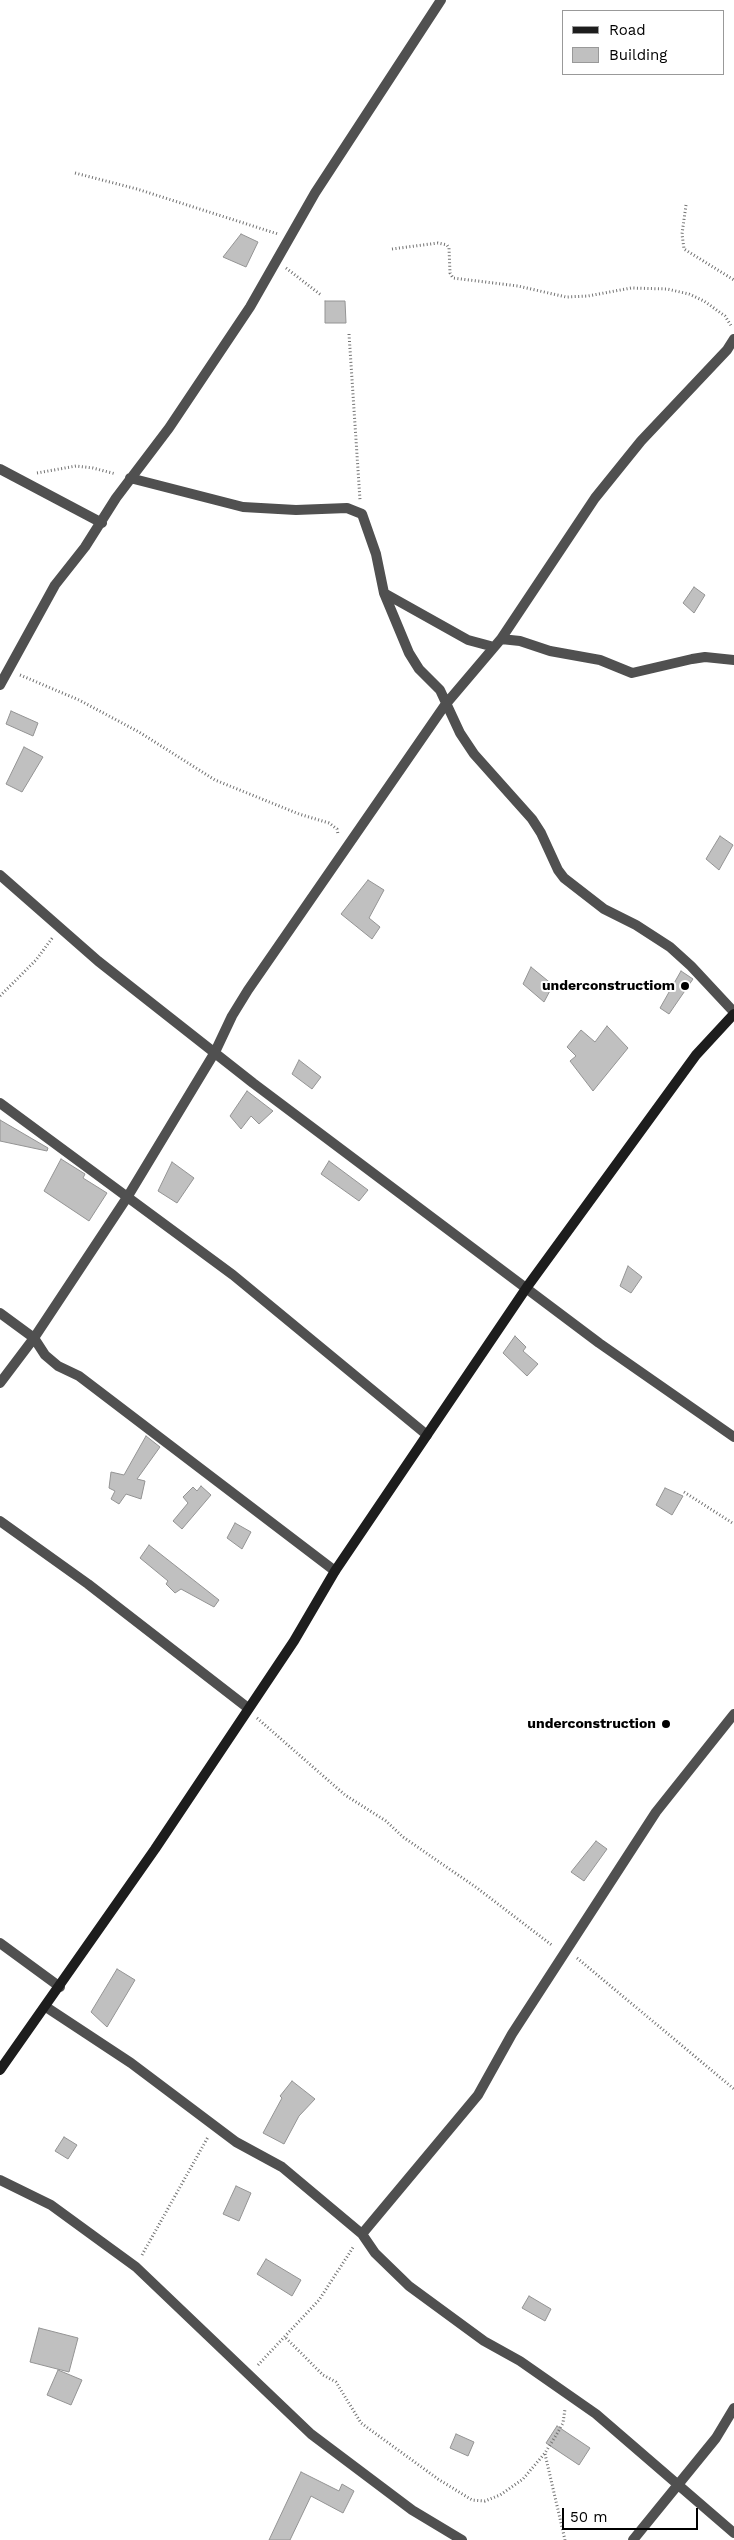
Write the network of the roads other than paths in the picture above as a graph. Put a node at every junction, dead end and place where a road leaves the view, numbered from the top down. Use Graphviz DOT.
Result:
graph roads {
  1 [pos="440,0"];
  2 [pos="734,339"];
  3 [pos="0,469"];
  4 [pos="130,478"];
  5 [pos="102,522"];
  6 [pos="384,593"];
  7 [pos="498,643"];
  8 [pos="734,660"];
  9 [pos="0,685"];
  10 [pos="445,705"];
  11 [pos="0,876"];
  12 [pos="734,1013"];
  13 [pos="215,1052"];
  14 [pos="0,1103"];
  15 [pos="128,1196"];
  16 [pos="527,1287"];
  17 [pos="0,1313"];
  18 [pos="34,1338"];
  19 [pos="0,1383"];
  20 [pos="426,1435"];
  21 [pos="734,1437"];
  22 [pos="0,1521"];
  23 [pos="335,1571"];
  24 [pos="248,1709"];
  25 [pos="734,1714"];
  26 [pos="0,1943"];
  27 [pos="60,1987"];
  28 [pos="46,2007"];
  29 [pos="0,2070"];
  30 [pos="0,2180"];
  31 [pos="362,2234"];
  32 [pos="734,2408"];
  33 [pos="678,2483"];
  34 [pos="734,2533"];
  35 [pos="462,2540"];
  36 [pos="633,2540"];
  1 -- 4 [label="street"];
  2 -- 7 [label="street"];
  3 -- 5 [label="street"];
  4 -- 5 [label="street"];
  4 -- 6 [label="street"];
  5 -- 9 [label="street"];
  6 -- 7 [label="street"];
  6 -- 10 [label="street"];
  7 -- 8 [label="street"];
  7 -- 10 [label="street"];
  10 -- 12 [label="street"];
  10 -- 13 [label="street"];
  11 -- 13 [label="street"];
  12 -- 16 [label="street"];
  13 -- 15 [label="street"];
  13 -- 16 [label="street"];
  14 -- 15 [label="street"];
  15 -- 18 [label="street"];
  15 -- 20 [label="street"];
  16 -- 20 [label="street"];
  16 -- 21 [label="street"];
  17 -- 18 [label="street"];
  18 -- 19 [label="street"];
  18 -- 23 [label="street"];
  20 -- 23 [label="street"];
  22 -- 24 [label="street"];
  23 -- 24 [label="street"];
  24 -- 27 [label="street"];
  25 -- 31 [label="street"];
  26 -- 27 [label="street"];
  27 -- 28 [label="street"];
  28 -- 29 [label="street"];
  28 -- 31 [label="street"];
  30 -- 35 [label="street"];
  31 -- 33 [label="street"];
  32 -- 33 [label="street"];
  33 -- 34 [label="street"];
  33 -- 36 [label="street"];
}
